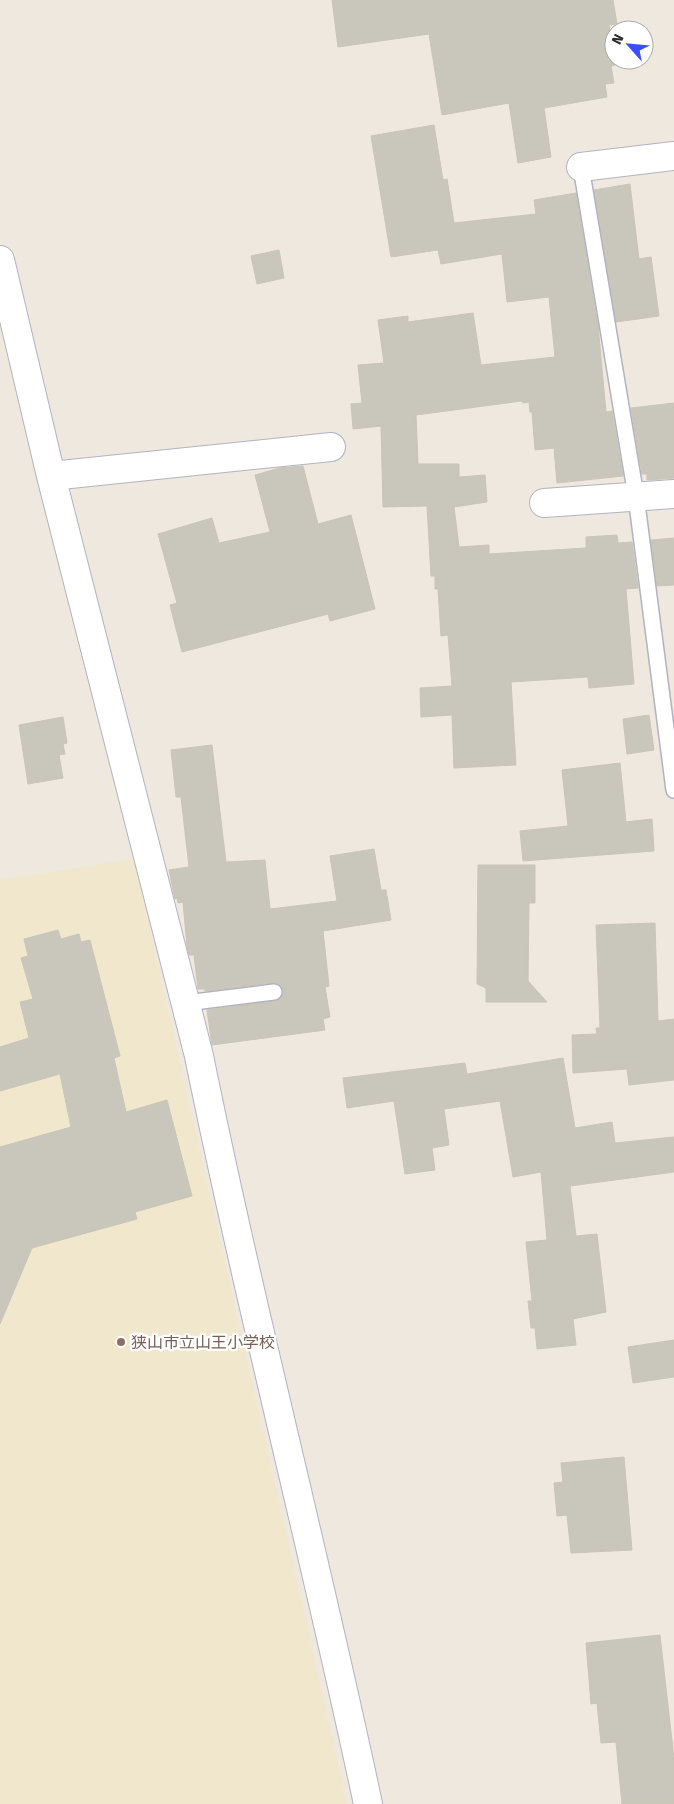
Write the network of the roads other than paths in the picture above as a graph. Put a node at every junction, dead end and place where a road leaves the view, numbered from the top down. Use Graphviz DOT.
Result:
graph roads {
  1 [pos="674,156"];
  2 [pos="581,167"];
  3 [pos="0,260"];
  4 [pos="331,447"];
  5 [pos="51,476"];
  6 [pos="674,494"];
  7 [pos="636,496"];
  8 [pos="544,503"];
  9 [pos="667,691"];
  10 [pos="674,790"];
  11 [pos="274,992"];
  12 [pos="186,1003"];
  13 [pos="368,1804"];
  1 -- 2 [label="street"];
  2 -- 7 [label="lane"];
  3 -- 5 [label="street"];
  4 -- 5 [label="street"];
  5 -- 12 [label="street"];
  6 -- 7 [label="street"];
  7 -- 8 [label="street"];
  7 -- 9 [label="lane"];
  9 -- 10 [label="lane"];
  11 -- 12 [label="lane"];
  12 -- 13 [label="street"];
}
